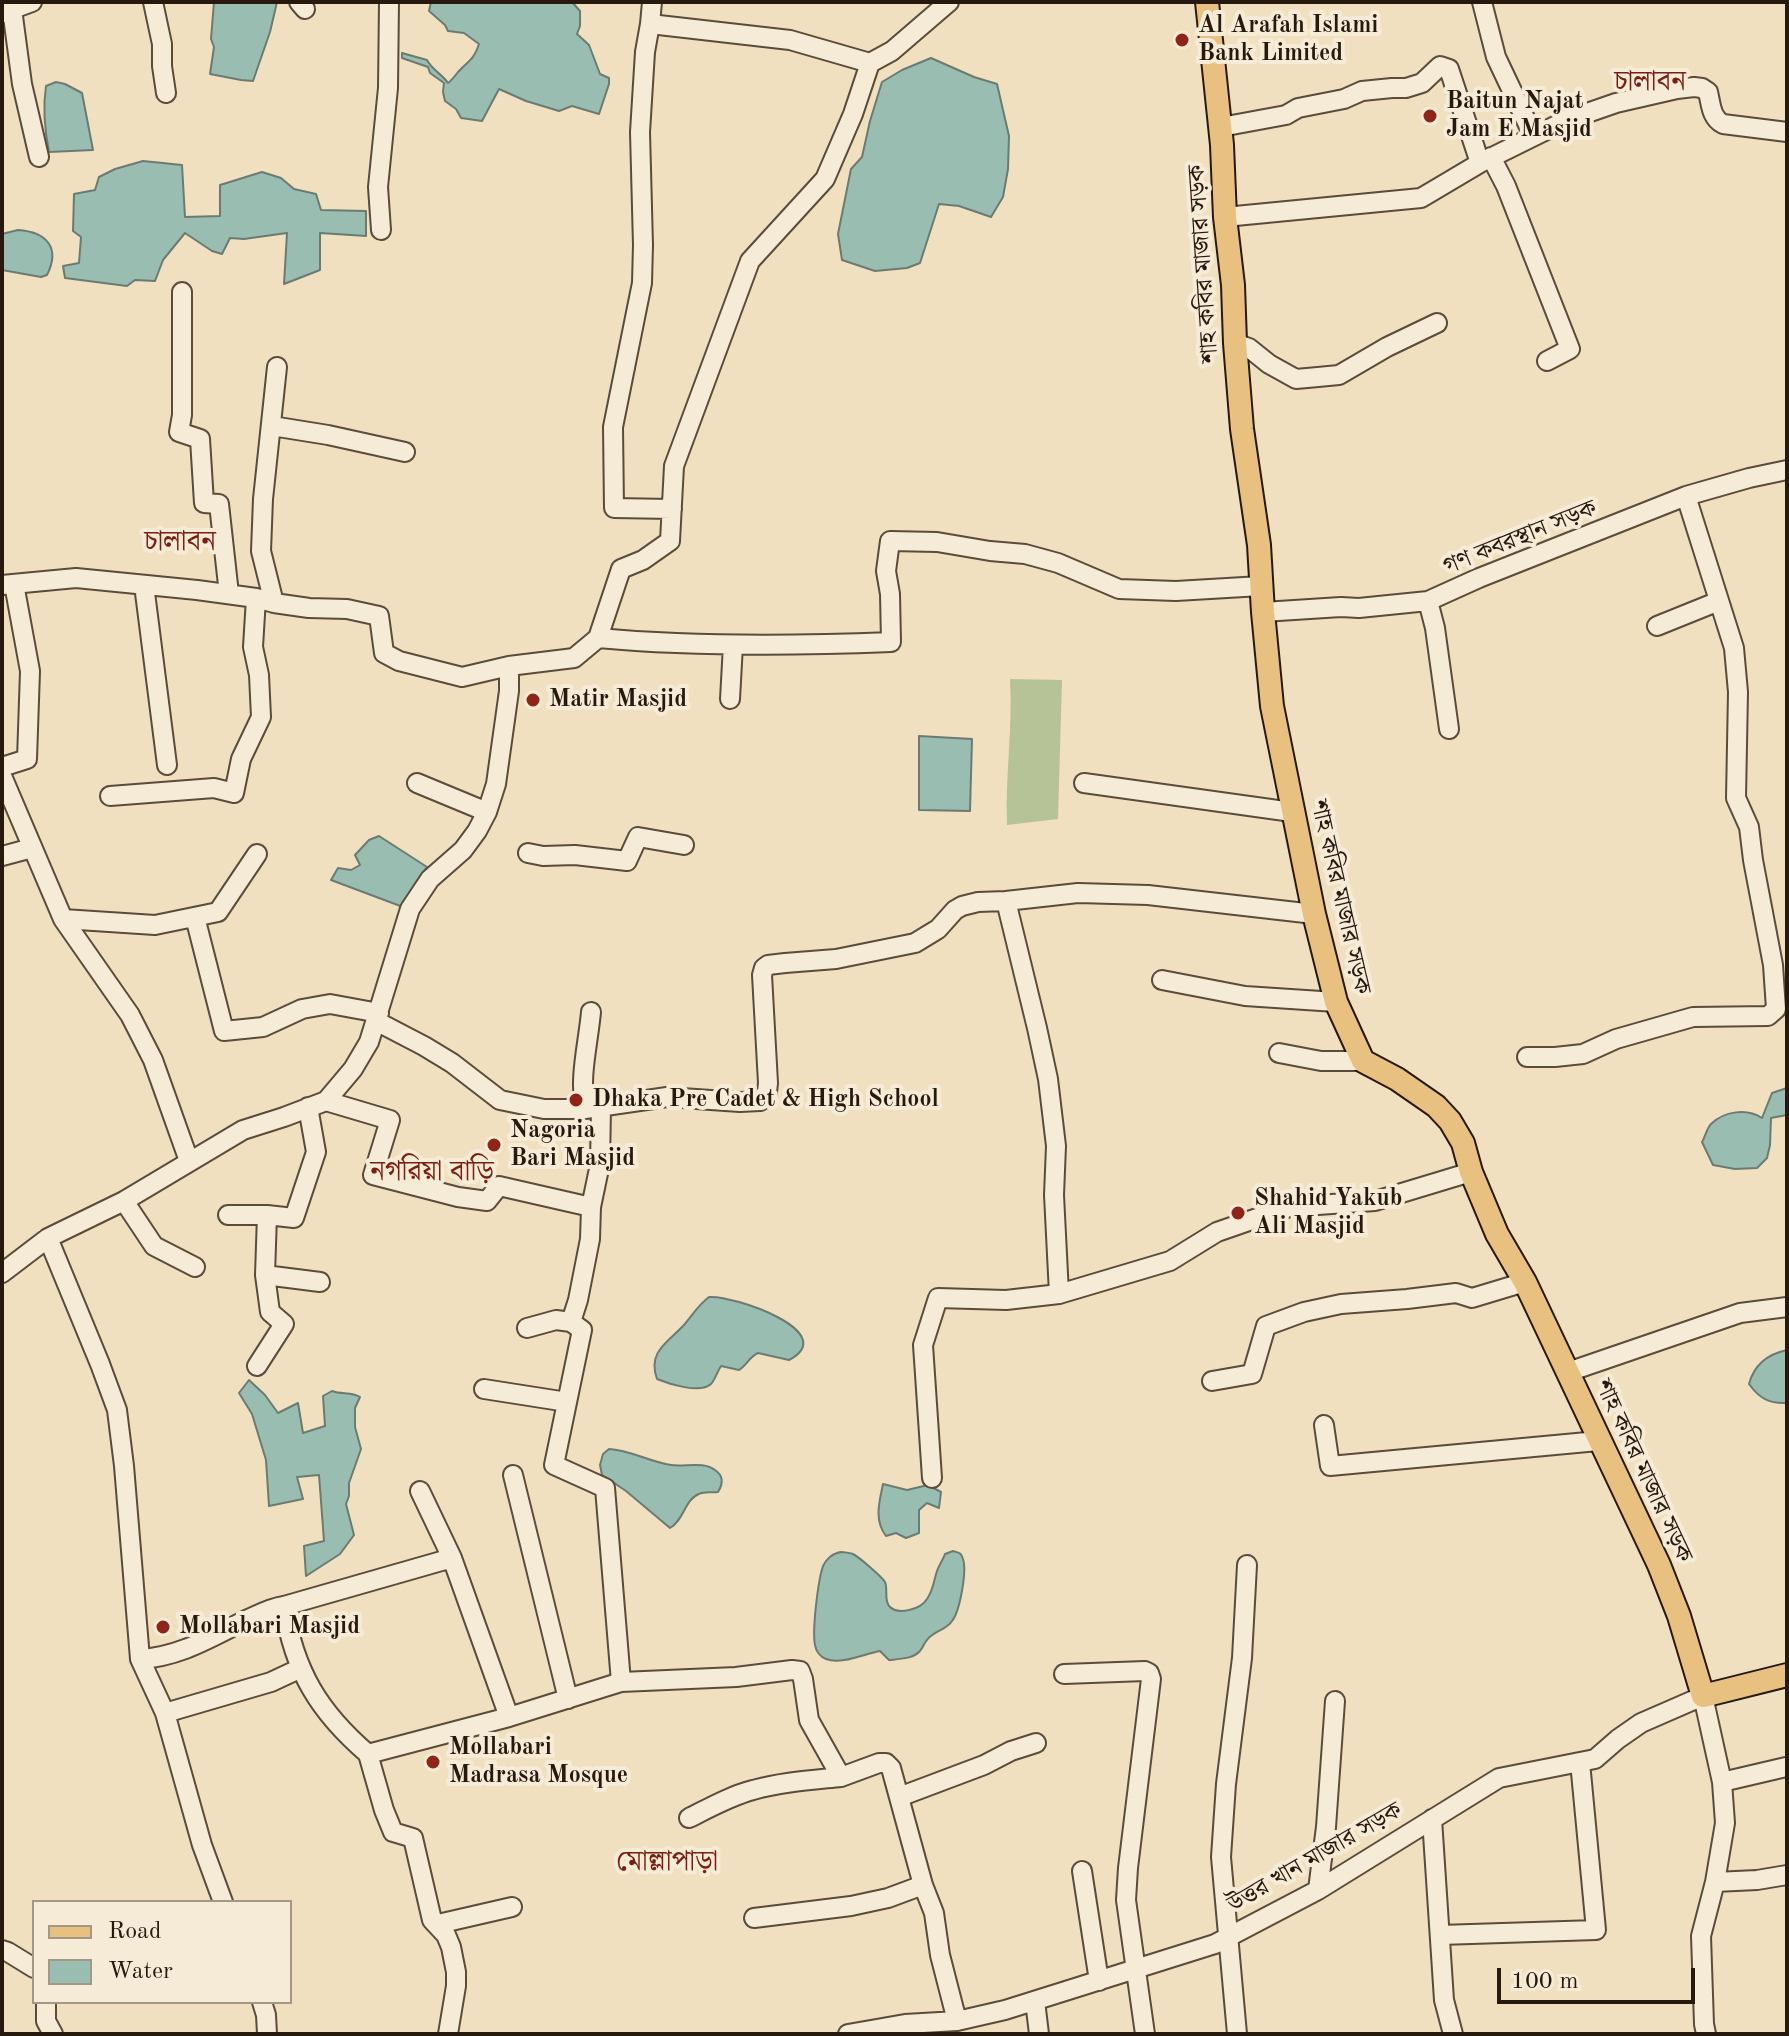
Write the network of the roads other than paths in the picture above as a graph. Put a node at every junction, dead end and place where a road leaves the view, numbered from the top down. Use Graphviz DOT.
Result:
graph roads {
  1 [pos="32,2"];
  2 [pos="153,2"];
  3 [pos="389,2"];
  4 [pos="652,2"];
  5 [pos="949,2"];
  6 [pos="1207,2"];
  7 [pos="1482,2"];
  8 [pos="7,11"];
  9 [pos="650,24"];
  10 [pos="870,63"];
  11 [pos="166,93"];
  12 [pos="1221,127"];
  13 [pos="1787,132"];
  14 [pos="1533,135"];
  15 [pos="39,157"];
  16 [pos="1485,160"];
  17 [pos="1225,217"];
  18 [pos="381,230"];
  19 [pos="182,292"];
  20 [pos="1437,323"];
  21 [pos="1235,343"];
  22 [pos="1547,361"];
  23 [pos="277,367"];
  24 [pos="272,426"];
  25 [pos="405,452"];
  26 [pos="1787,470"];
  27 [pos="1686,496"];
  28 [pos="672,509"];
  29 [pos="8,585"];
  30 [pos="144,585"];
  31 [pos="1261,586"];
  32 [pos="229,594"];
  33 [pos="265,600"];
  34 [pos="1428,601"];
  35 [pos="1719,601"];
  36 [pos="1263,612"];
  37 [pos="1657,626"];
  38 [pos="598,638"];
  39 [pos="733,645"];
  40 [pos="509,666"];
  41 [pos="730,699"];
  42 [pos="1449,729"];
  43 [pos="167,765"];
  44 [pos="2,774"];
  45 [pos="417,783"];
  46 [pos="1084,783"];
  47 [pos="110,796"];
  48 [pos="487,812"];
  49 [pos="1292,812"];
  50 [pos="684,845"];
  51 [pos="32,848"];
  52 [pos="528,853"];
  53 [pos="257,854"];
  54 [pos="2,856"];
  55 [pos="1006,901"];
  56 [pos="1314,914"];
  57 [pos="195,917"];
  58 [pos="63,919"];
  59 [pos="1162,980"];
  60 [pos="1336,1002"];
  61 [pos="591,1012"];
  62 [pos="377,1017"];
  63 [pos="1279,1053"];
  64 [pos="1527,1057"];
  65 [pos="1363,1061"];
  66 [pos="326,1101"];
  67 [pos="308,1107"];
  68 [pos="593,1109"];
  69 [pos="189,1161"];
  70 [pos="1471,1172"];
  71 [pos="124,1201"];
  72 [pos="591,1207"];
  73 [pos="228,1215"];
  74 [pos="267,1215"];
  75 [pos="48,1238"];
  76 [pos="195,1267"];
  77 [pos="2,1273"];
  78 [pos="265,1275"];
  79 [pos="320,1282"];
  80 [pos="1525,1282"];
  81 [pos="1059,1294"];
  82 [pos="1787,1307"];
  83 [pos="571,1322"];
  84 [pos="527,1328"];
  85 [pos="257,1366"];
  86 [pos="1568,1372"];
  87 [pos="1212,1381"];
  88 [pos="484,1389"];
  89 [pos="567,1402"];
  90 [pos="1324,1425"];
  91 [pos="1598,1441"];
  92 [pos="513,1475"];
  93 [pos="932,1478"];
  94 [pos="420,1491"];
  95 [pos="452,1558"];
  96 [pos="1247,1565"];
  97 [pos="284,1606"];
  98 [pos="140,1659"];
  99 [pos="301,1668"];
  100 [pos="1064,1674"];
  101 [pos="1787,1675"];
  102 [pos="621,1682"];
  103 [pos="1703,1696"];
  104 [pos="568,1699"];
  105 [pos="1335,1701"];
  106 [pos="165,1713"];
  107 [pos="509,1717"];
  108 [pos="1036,1743"];
  109 [pos="368,1754"];
  110 [pos="1580,1762"];
  111 [pos="1786,1767"];
  112 [pos="841,1777"];
  113 [pos="1722,1782"];
  114 [pos="899,1797"];
  115 [pos="689,1818"];
  116 [pos="1432,1819"];
  117 [pos="1082,1871"];
  118 [pos="1787,1875"];
  119 [pos="1715,1882"];
  120 [pos="923,1885"];
  121 [pos="1318,1890"];
  122 [pos="222,1900"];
  123 [pos="512,1907"];
  124 [pos="754,1918"];
  125 [pos="438,1924"];
  126 [pos="1440,1935"];
  127 [pos="1227,1938"];
  128 [pos="2,1950"];
  129 [pos="32,1967"];
  130 [pos="1135,1970"];
  131 [pos="1099,1981"];
  132 [pos="1035,2001"];
  133 [pos="46,2004"];
  134 [pos="263,2004"];
  135 [pos="957,2021"];
  136 [pos="53,2034"];
  137 [pos="267,2034"];
  138 [pos="448,2034"];
  139 [pos="850,2034"];
  140 [pos="1039,2034"];
  141 [pos="1145,2034"];
  142 [pos="1237,2034"];
  143 [pos="1453,2034"];
  144 [pos="1706,2034"];
  1 -- 8 [label="street"];
  2 -- 11 [label="street"];
  3 -- 18 [label="street"];
  4 -- 9 [label="street"];
  5 -- 10 [label="street"];
  6 -- 12 [label="main road, শাহ কবির মাজার সড়ক"];
  7 -- 14 [label="street"];
  8 -- 15 [label="street"];
  9 -- 10 [label="street"];
  9 -- 28 [label="street"];
  10 -- 28 [label="street"];
  12 -- 16 [label="street"];
  12 -- 17 [label="main road, শাহ কবির মাজার সড়ক"];
  13 -- 14 [label="street"];
  14 -- 16 [label="street"];
  16 -- 17 [label="street"];
  16 -- 22 [label="street"];
  17 -- 21 [label="main road, শাহ কবির মাজার সড়ক"];
  19 -- 32 [label="street"];
  20 -- 21 [label="street"];
  21 -- 31 [label="main road, শাহ কবির মাজার সড়ক"];
  23 -- 24 [label="street"];
  24 -- 25 [label="street"];
  24 -- 33 [label="street"];
  26 -- 27 [label="street, গণ কবরস্থান সড়ক"];
  27 -- 34 [label="street, গণ কবরস্থান সড়ক"];
  27 -- 35 [label="street"];
  28 -- 38 [label="street"];
  29 -- 30 [label="street"];
  29 -- 44 [label="street"];
  30 -- 32 [label="street"];
  30 -- 43 [label="street"];
  31 -- 36 [label="main road, শাহ কবির মাজার সড়ক"];
  31 -- 39 [label="street"];
  32 -- 33 [label="street"];
  33 -- 40 [label="street"];
  33 -- 47 [label="street"];
  34 -- 36 [label="street, গণ কবরস্থান সড়ক"];
  34 -- 42 [label="street"];
  35 -- 37 [label="street"];
  35 -- 64 [label="street"];
  36 -- 49 [label="main road, শাহ কবির মাজার সড়ক"];
  38 -- 39 [label="street"];
  38 -- 40 [label="street"];
  39 -- 41 [label="street"];
  40 -- 48 [label="street"];
  44 -- 51 [label="street"];
  45 -- 48 [label="street"];
  46 -- 49 [label="street"];
  48 -- 62 [label="street"];
  49 -- 56 [label="main road, শাহ কবির মাজার সড়ক"];
  50 -- 52 [label="street"];
  51 -- 54 [label="street"];
  51 -- 58 [label="street"];
  53 -- 57 [label="street"];
  55 -- 56 [label="street"];
  55 -- 68 [label="street"];
  55 -- 81 [label="street"];
  56 -- 60 [label="main road, শাহ কবির মাজার সড়ক"];
  57 -- 58 [label="street"];
  57 -- 62 [label="street"];
  58 -- 69 [label="street"];
  59 -- 60 [label="street"];
  60 -- 65 [label="main road, শাহ কবির মাজার সড়ক"];
  61 -- 68 [label="street"];
  62 -- 66 [label="street"];
  62 -- 68 [label="street"];
  63 -- 65 [label="street"];
  65 -- 70 [label="main road, শাহ কবির মাজার সড়ক"];
  66 -- 67 [label="street"];
  66 -- 72 [label="street"];
  67 -- 69 [label="street"];
  67 -- 74 [label="street"];
  68 -- 72 [label="street"];
  69 -- 71 [label="street"];
  70 -- 80 [label="main road, শাহ কবির মাজার সড়ক"];
  70 -- 81 [label="street"];
  71 -- 75 [label="street"];
  71 -- 76 [label="street"];
  72 -- 83 [label="street"];
  73 -- 74 [label="street"];
  74 -- 78 [label="street"];
  75 -- 77 [label="street"];
  75 -- 98 [label="street"];
  78 -- 79 [label="street"];
  78 -- 85 [label="street"];
  80 -- 86 [label="main road, শাহ কবির মাজার সড়ক"];
  80 -- 87 [label="street"];
  81 -- 93 [label="street"];
  82 -- 86 [label="street"];
  83 -- 84 [label="street"];
  83 -- 89 [label="street"];
  86 -- 91 [label="main road, শাহ কবির মাজার সড়ক"];
  88 -- 89 [label="street"];
  89 -- 102 [label="street"];
  90 -- 91 [label="street"];
  91 -- 103 [label="main road, শাহ কবির মাজার সড়ক"];
  92 -- 104 [label="street"];
  94 -- 95 [label="street"];
  95 -- 97 [label="street"];
  95 -- 107 [label="street"];
  96 -- 127 [label="street"];
  97 -- 98 [label="street"];
  97 -- 99 [label="street"];
  98 -- 106 [label="street"];
  99 -- 106 [label="street"];
  99 -- 109 [label="street"];
  100 -- 130 [label="street"];
  101 -- 103 [label="main road, উত্তর খান মাজার সড়ক"];
  102 -- 104 [label="street"];
  102 -- 112 [label="street"];
  103 -- 110 [label="street, উত্তর খান মাজার সড়ক"];
  103 -- 113 [label="street, শাহ কবির মাজার সড়ক"];
  104 -- 107 [label="street"];
  105 -- 121 [label="street"];
  106 -- 122 [label="street"];
  107 -- 109 [label="street"];
  108 -- 114 [label="street"];
  109 -- 125 [label="street"];
  110 -- 116 [label="street, উত্তর খান মাজার সড়ক"];
  110 -- 126 [label="street"];
  111 -- 113 [label="street"];
  112 -- 114 [label="street"];
  112 -- 115 [label="street"];
  113 -- 119 [label="street, শাহ কবির মাজার সড়ক"];
  114 -- 120 [label="street"];
  116 -- 121 [label="street, উত্তর খান মাজার সড়ক"];
  116 -- 126 [label="street"];
  117 -- 131 [label="street"];
  118 -- 119 [label="street"];
  119 -- 144 [label="street, শাহ কবির মাজার সড়ক"];
  120 -- 124 [label="street"];
  120 -- 135 [label="street"];
  121 -- 127 [label="street, উত্তর খান মাজার সড়ক"];
  123 -- 125 [label="street"];
  125 -- 138 [label="street"];
  126 -- 143 [label="street"];
  127 -- 130 [label="street, উত্তর খান মাজার সড়ক"];
  127 -- 142 [label="street"];
  128 -- 129 [label="street"];
  130 -- 131 [label="street, উত্তর খান মাজার সড়ক"];
  130 -- 141 [label="street"];
  131 -- 132 [label="street, উত্তর খান মাজার সড়ক"];
  132 -- 135 [label="street, উত্তর খান মাজার সড়ক"];
  132 -- 140 [label="street"];
  133 -- 136 [label="street"];
  134 -- 137 [label="street"];
  135 -- 139 [label="street, উত্তর খান মাজার সড়ক"];
}
